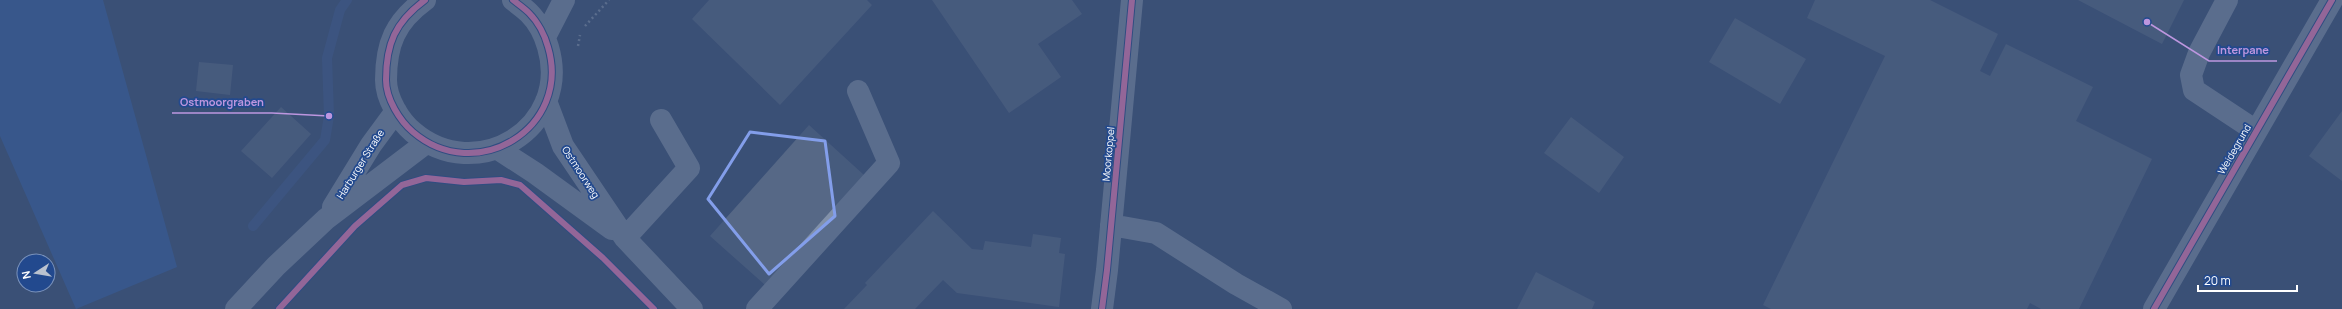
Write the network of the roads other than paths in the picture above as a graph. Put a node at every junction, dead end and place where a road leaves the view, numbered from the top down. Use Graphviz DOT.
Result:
graph roads {
  1 [pos="425,0"];
  2 [pos="513,0"];
  3 [pos="564,0"];
  4 [pos="1132,0"];
  5 [pos="2227,0"];
  6 [pos="2332,0"];
  7 [pos="545,37"];
  8 [pos="858,90"];
  9 [pos="546,101"];
  10 [pos="396,110"];
  11 [pos="661,120"];
  12 [pos="2256,131"];
  13 [pos="426,144"];
  14 [pos="498,149"];
  15 [pos="326,219"];
  16 [pos="1111,225"];
  17 [pos="624,238"];
  18 [pos="236,309"];
  19 [pos="692,309"];
  20 [pos="757,309"];
  21 [pos="1102,309"];
  22 [pos="1281,309"];
  23 [pos="2154,309"];
  1 -- 10 [label="street"];
  2 -- 7 [label="street"];
  3 -- 7 [label="street"];
  4 -- 16 [label="street, Moorkoppel"];
  5 -- 12 [label="street"];
  6 -- 12 [label="street, Weidegrund"];
  7 -- 9 [label="street"];
  8 -- 20 [label="street"];
  9 -- 14 [label="street"];
  9 -- 17 [label="street, Ostmoorweg"];
  10 -- 13 [label="street"];
  10 -- 15 [label="street, Harburger Straße"];
  11 -- 17 [label="street"];
  12 -- 23 [label="street, Weidegrund"];
  13 -- 14 [label="street"];
  13 -- 15 [label="street, Harburger Straße"];
  14 -- 17 [label="street, Ostmoorweg"];
  15 -- 18 [label="street, Harburger Straße"];
  16 -- 21 [label="street, Moorkoppel"];
  16 -- 22 [label="street"];
  17 -- 19 [label="street, Ostmoorweg"];
}
